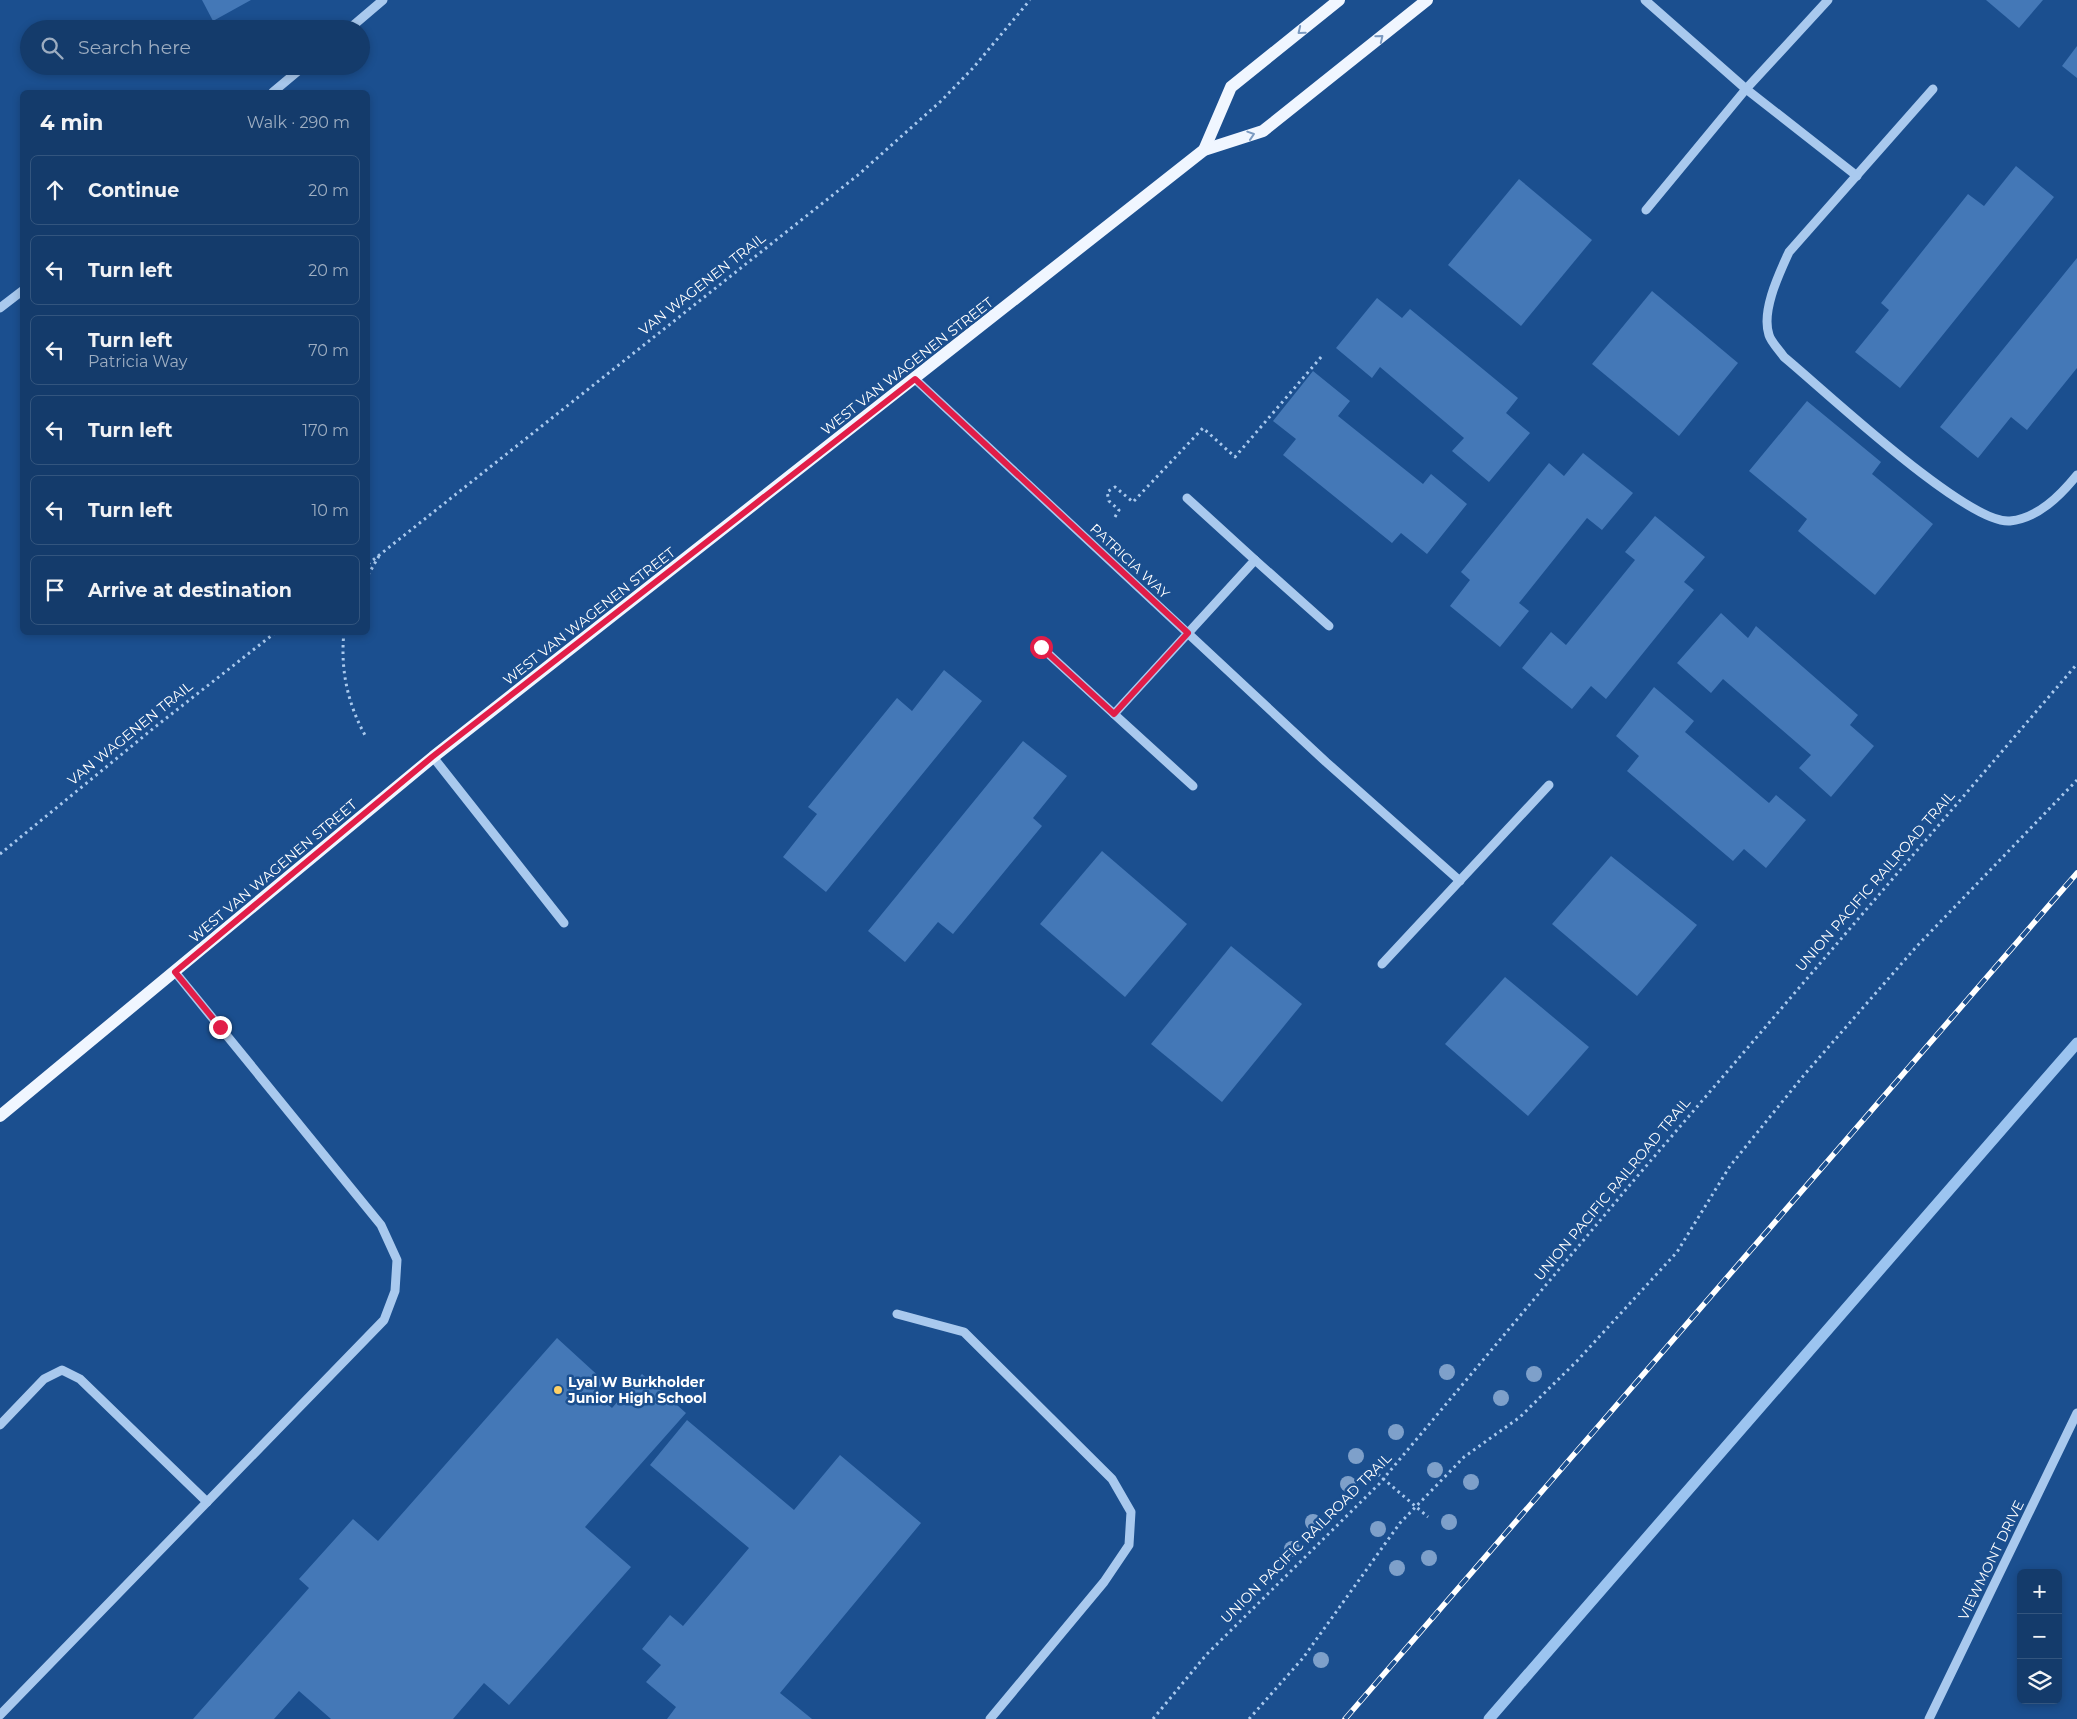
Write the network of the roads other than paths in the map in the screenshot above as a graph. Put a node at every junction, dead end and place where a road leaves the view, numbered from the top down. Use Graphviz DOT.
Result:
graph roads {
  1 [pos="383,0"];
  2 [pos="1339,0"];
  3 [pos="1428,0"];
  4 [pos="1645,0"];
  5 [pos="1828,0"];
  6 [pos="359,20"];
  7 [pos="293,75"];
  8 [pos="1746,88"];
  9 [pos="1933,89"];
  10 [pos="275,90"];
  11 [pos="1204,150"];
  12 [pos="1857,176"];
  13 [pos="1646,210"];
  14 [pos="20,293"];
  15 [pos="0,308"];
  16 [pos="915,379"];
  17 [pos="2077,475"];
  18 [pos="1187,498"];
  19 [pos="1255,560"];
  20 [pos="1329,626"];
  21 [pos="1188,633"];
  22 [pos="1041,647"];
  23 [pos="1114,714"];
  24 [pos="432,757"];
  25 [pos="1549,785"];
  26 [pos="1194,786"];
  27 [pos="1460,881"];
  28 [pos="564,923"];
  29 [pos="1382,964"];
  30 [pos="175,972"];
  31 [pos="0,1116"];
  32 [pos="897,1314"];
  33 [pos="2077,1413"];
  34 [pos="0,1425"];
  35 [pos="207,1502"];
  36 [pos="0,1714"];
  37 [pos="990,1719"];
  38 [pos="1930,1719"];
  1 -- 6 [label="street"];
  2 -- 11 [label="main road, WEST VAN WAGENEN STREET, one-way"];
  11 -- 3 [label="main road, WEST VAN WAGENEN STREET, one-way"];
  4 -- 8 [label="street"];
  5 -- 8 [label="street"];
  7 -- 10 [label="street"];
  8 -- 12 [label="street"];
  8 -- 13 [label="street"];
  9 -- 12 [label="street"];
  11 -- 16 [label="main road, WEST VAN WAGENEN STREET"];
  12 -- 17 [label="street"];
  14 -- 15 [label="street"];
  16 -- 21 [label="street, PATRICIA WAY"];
  16 -- 24 [label="main road, WEST VAN WAGENEN STREET"];
  18 -- 19 [label="street"];
  19 -- 20 [label="street"];
  19 -- 21 [label="street"];
  21 -- 23 [label="street"];
  21 -- 27 [label="street, PATRICIA WAY"];
  22 -- 23 [label="street"];
  23 -- 26 [label="street"];
  24 -- 28 [label="street"];
  24 -- 30 [label="main road, WEST VAN WAGENEN STREET"];
  25 -- 27 [label="street"];
  27 -- 29 [label="street"];
  30 -- 31 [label="main road, WEST VAN WAGENEN STREET"];
  30 -- 35 [label="street"];
  32 -- 37 [label="street"];
  33 -- 38 [label="street, VIEWMONT DRIVE"];
  34 -- 35 [label="street"];
  35 -- 36 [label="street"];
}
